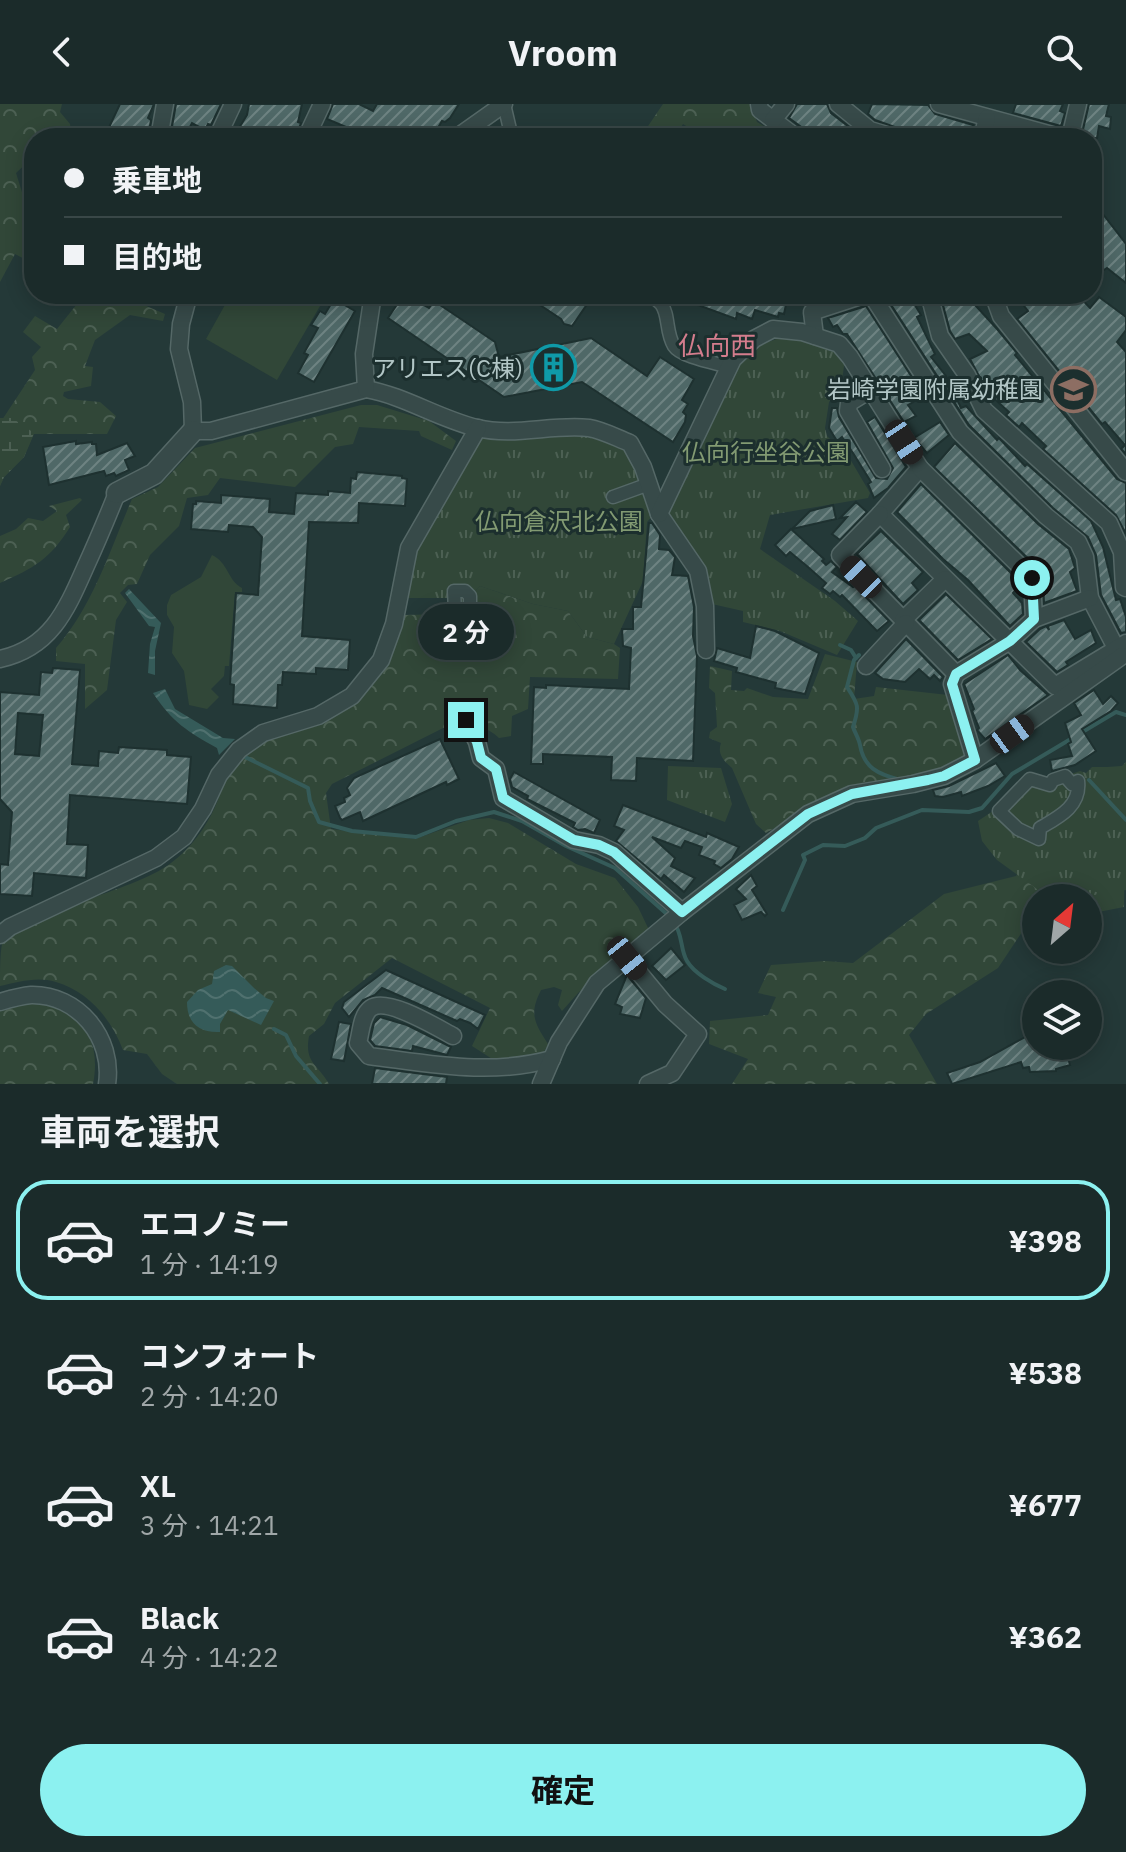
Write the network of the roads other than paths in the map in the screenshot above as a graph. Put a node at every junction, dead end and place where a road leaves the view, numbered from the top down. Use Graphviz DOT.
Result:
graph roads {
  1 [pos="165,104"];
  2 [pos="233,104"];
  3 [pos="322,104"];
  4 [pos="504,104"];
  5 [pos="759,104"];
  6 [pos="786,104"];
  7 [pos="838,104"];
  8 [pos="866,104"];
  9 [pos="939,104"];
  10 [pos="1078,104"];
  11 [pos="987,118"];
  12 [pos="773,120"];
  13 [pos="861,123"];
  14 [pos="161,128"];
  15 [pos="222,128"];
  16 [pos="311,128"];
  17 [pos="470,128"];
  18 [pos="510,128"];
  19 [pos="784,128"];
  20 [pos="867,128"];
  21 [pos="984,128"];
  22 [pos="1025,128"];
  23 [pos="1072,128"];
  24 [pos="186,304"];
  25 [pos="372,304"];
  26 [pos="661,304"];
  27 [pos="837,304"];
  28 [pos="876,304"];
  29 [pos="932,304"];
  30 [pos="997,304"];
  31 [pos="815,336"];
  32 [pos="729,367"];
  33 [pos="366,389"];
  34 [pos="870,390"];
  35 [pos="478,428"];
  36 [pos="193,431"];
  37 [pos="920,468"];
  38 [pos="882,469"];
  39 [pos="1126,471"];
  40 [pos="649,484"];
  41 [pos="117,493"];
  42 [pos="613,497"];
  43 [pos="659,514"];
  44 [pos="880,514"];
  45 [pos="945,579"];
  46 [pos="1126,588"];
  47 [pos="1090,598"];
  48 [pos="1034,619"];
  49 [pos="905,621"];
  50 [pos="1010,641"];
  51 [pos="1123,648"];
  52 [pos="706,650"];
  53 [pos="0,659"];
  54 [pos="866,666"];
  55 [pos="956,674"];
  56 [pos="466,720"];
  57 [pos="975,760"];
  58 [pos="1034,838"];
  59 [pos="682,912"];
  60 [pos="0,935"];
  61 [pos="627,958"];
  62 [pos="0,1002"];
  63 [pos="453,1036"];
  64 [pos="552,1059"];
  65 [pos="107,1084"];
  66 [pos="541,1084"];
  67 [pos="648,1084"];
  1 -- 14 [label="street"];
  2 -- 15 [label="street"];
  3 -- 16 [label="street"];
  4 -- 17 [label="street"];
  4 -- 18 [label="street"];
  5 -- 12 [label="street"];
  6 -- 12 [label="street"];
  7 -- 13 [label="street"];
  8 -- 13 [label="street"];
  9 -- 11 [label="street"];
  10 -- 23 [label="street"];
  11 -- 21 [label="street"];
  11 -- 22 [label="street"];
  12 -- 19 [label="street"];
  13 -- 20 [label="street"];
  24 -- 36 [label="street"];
  25 -- 33 [label="street"];
  26 -- 32 [label="street"];
  27 -- 31 [label="street"];
  28 -- 47 [label="street"];
  29 -- 46 [label="street"];
  30 -- 39 [label="street"];
  31 -- 32 [label="street"];
  31 -- 34 [label="street"];
  32 -- 43 [label="street"];
  33 -- 35 [label="street"];
  33 -- 36 [label="street"];
  34 -- 37 [label="street"];
  34 -- 38 [label="street"];
  35 -- 40 [label="street"];
  35 -- 60 [label="street"];
  36 -- 41 [label="street"];
  37 -- 44 [label="street"];
  37 -- 48 [label="street"];
  40 -- 42 [label="street"];
  40 -- 43 [label="street"];
  41 -- 53 [label="street"];
  43 -- 52 [label="street"];
  44 -- 45 [label="street"];
  44 -- 49 [label="street"];
  45 -- 49 [label="street"];
  45 -- 50 [label="street"];
  47 -- 48 [label="street"];
  47 -- 51 [label="street"];
  48 -- 50 [label="street"];
  49 -- 54 [label="street"];
  49 -- 55 [label="street"];
  50 -- 51 [label="street"];
  50 -- 55 [label="street"];
  51 -- 57 [label="street"];
  55 -- 57 [label="street"];
  56 -- 59 [label="street"];
  57 -- 59 [label="street"];
  58 -- 58 [label="street"];
  59 -- 61 [label="street"];
  61 -- 64 [label="street"];
  61 -- 67 [label="street"];
  62 -- 65 [label="street"];
  63 -- 64 [label="street"];
  64 -- 66 [label="street"];
}
